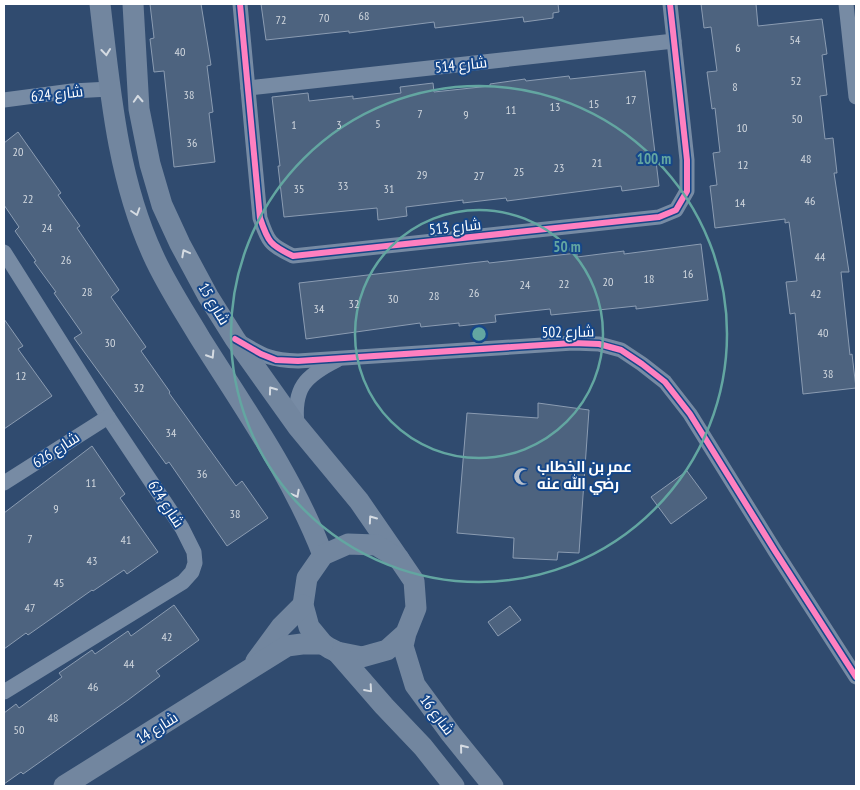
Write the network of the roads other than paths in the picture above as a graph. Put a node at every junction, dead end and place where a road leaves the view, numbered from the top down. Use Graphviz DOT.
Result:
graph roads {
  1 [pos="100,4"];
  2 [pos="240,4"];
  3 [pos="670,4"];
  4 [pos="846,4"];
  5 [pos="135,8"];
  6 [pos="852,25"];
  7 [pos="674,41"];
  8 [pos="248,88"];
  9 [pos="110,89"];
  10 [pos="856,97"];
  11 [pos="4,100"];
  12 [pos="6,261"];
  13 [pos="235,339"];
  14 [pos="341,359"];
  15 [pos="108,417"];
  16 [pos="297,426"];
  17 [pos="4,483"];
  18 [pos="323,555"];
  19 [pos="399,559"];
  20 [pos="303,605"];
  21 [pos="406,634"];
  22 [pos="330,648"];
  23 [pos="250,670"];
  24 [pos="856,676"];
  25 [pos="4,692"];
  26 [pos="64,786"];
  27 [pos="454,786"];
  28 [pos="493,786"];
  1 -- 9 [label="street, شارع 15, one-way"];
  2 -- 8 [label="street, شارع 513"];
  3 -- 7 [label="street, شارع 513"];
  4 -- 6 [label="street"];
  13 -- 5 [label="street, شارع 15, one-way"];
  6 -- 10 [label="street"];
  7 -- 8 [label="street, شارع 514"];
  7 -- 8 [label="street, شارع 513"];
  9 -- 11 [label="street, شارع 624"];
  9 -- 18 [label="street, شارع 15, one-way"];
  12 -- 15 [label="street, شارع 624"];
  13 -- 14 [label="street, شارع 502"];
  16 -- 13 [label="street, شارع 15, one-way"];
  14 -- 16 [label="street, شارع 502"];
  14 -- 24 [label="street, شارع 502"];
  15 -- 17 [label="street, شارع 626"];
  15 -- 25 [label="street, شارع 624"];
  19 -- 16 [label="street, شارع 15, one-way"];
  18 -- 19 [label="street"];
  18 -- 20 [label="street"];
  19 -- 21 [label="street"];
  20 -- 22 [label="street"];
  20 -- 23 [label="street, شارع 14"];
  21 -- 22 [label="street"];
  28 -- 21 [label="street, شارع 16, one-way"];
  22 -- 23 [label="street, شارع 14"];
  22 -- 27 [label="street, شارع 16, one-way"];
  23 -- 26 [label="street, شارع 14"];
}
